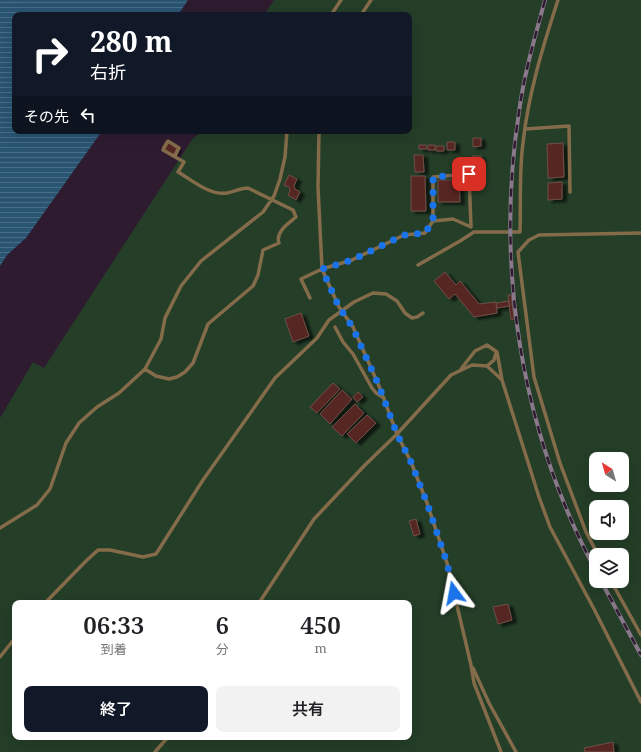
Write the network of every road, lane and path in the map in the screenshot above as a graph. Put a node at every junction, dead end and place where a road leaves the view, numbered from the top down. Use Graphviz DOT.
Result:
graph roads {
  1 [pos="341,0"];
  2 [pos="371,0"];
  3 [pos="558,0"];
  4 [pos="333,12"];
  5 [pos="362,12"];
  6 [pos="525,129"];
  7 [pos="287,134"];
  8 [pos="319,134"];
  9 [pos="175,156"];
  10 [pos="570,192"];
  11 [pos="271,200"];
  12 [pos="433,221"];
  13 [pos="471,227"];
  14 [pos="474,232"];
  15 [pos="641,233"];
  16 [pos="418,264"];
  17 [pos="322,269"];
  18 [pos="310,298"];
  19 [pos="423,313"];
  20 [pos="335,327"];
  21 [pos="497,352"];
  22 [pos="487,366"];
  23 [pos="145,369"];
  24 [pos="461,369"];
  25 [pos="502,380"];
  26 [pos="384,398"];
  27 [pos="397,434"];
  28 [pos="0,528"];
  29 [pos="594,548"];
  30 [pos="615,588"];
  31 [pos="47,600"];
  32 [pos="261,600"];
  33 [pos="641,635"];
  34 [pos="12,642"];
  35 [pos="0,657"];
  36 [pos="471,664"];
  37 [pos="641,702"];
  38 [pos="165,740"];
  39 [pos="155,752"];
  40 [pos="501,752"];
  41 [pos="516,752"];
  1 -- 4 [label="lane"];
  2 -- 5 [label="lane"];
  3 -- 6 [label="lane"];
  6 -- 10 [label="lane"];
  6 -- 14 [label="lane"];
  7 -- 11 [label="lane"];
  8 -- 17 [label="lane"];
  9 -- 9 [label="lane"];
  9 -- 11 [label="lane"];
  11 -- 23 [label="lane"];
  11 -- 23 [label="lane"];
  12 -- 13 [label="lane"];
  12 -- 13 [label="lane"];
  12 -- 17 [label="lane"];
  13 -- 14 [label="lane"];
  14 -- 16 [label="lane"];
  15 -- 29 [label="lane"];
  17 -- 18 [label="lane"];
  17 -- 26 [label="lane, bridge"];
  19 -- 31 [label="lane"];
  20 -- 26 [label="lane"];
  21 -- 22 [label="lane"];
  21 -- 24 [label="lane"];
  21 -- 25 [label="lane"];
  22 -- 24 [label="lane"];
  22 -- 25 [label="lane"];
  23 -- 28 [label="lane"];
  24 -- 27 [label="lane"];
  25 -- 37 [label="lane"];
  26 -- 27 [label="lane"];
  27 -- 32 [label="lane"];
  27 -- 36 [label="lane"];
  30 -- 33 [label="lane"];
  34 -- 35 [label="lane"];
  36 -- 40 [label="lane"];
  36 -- 41 [label="lane"];
  38 -- 39 [label="lane"];
}
